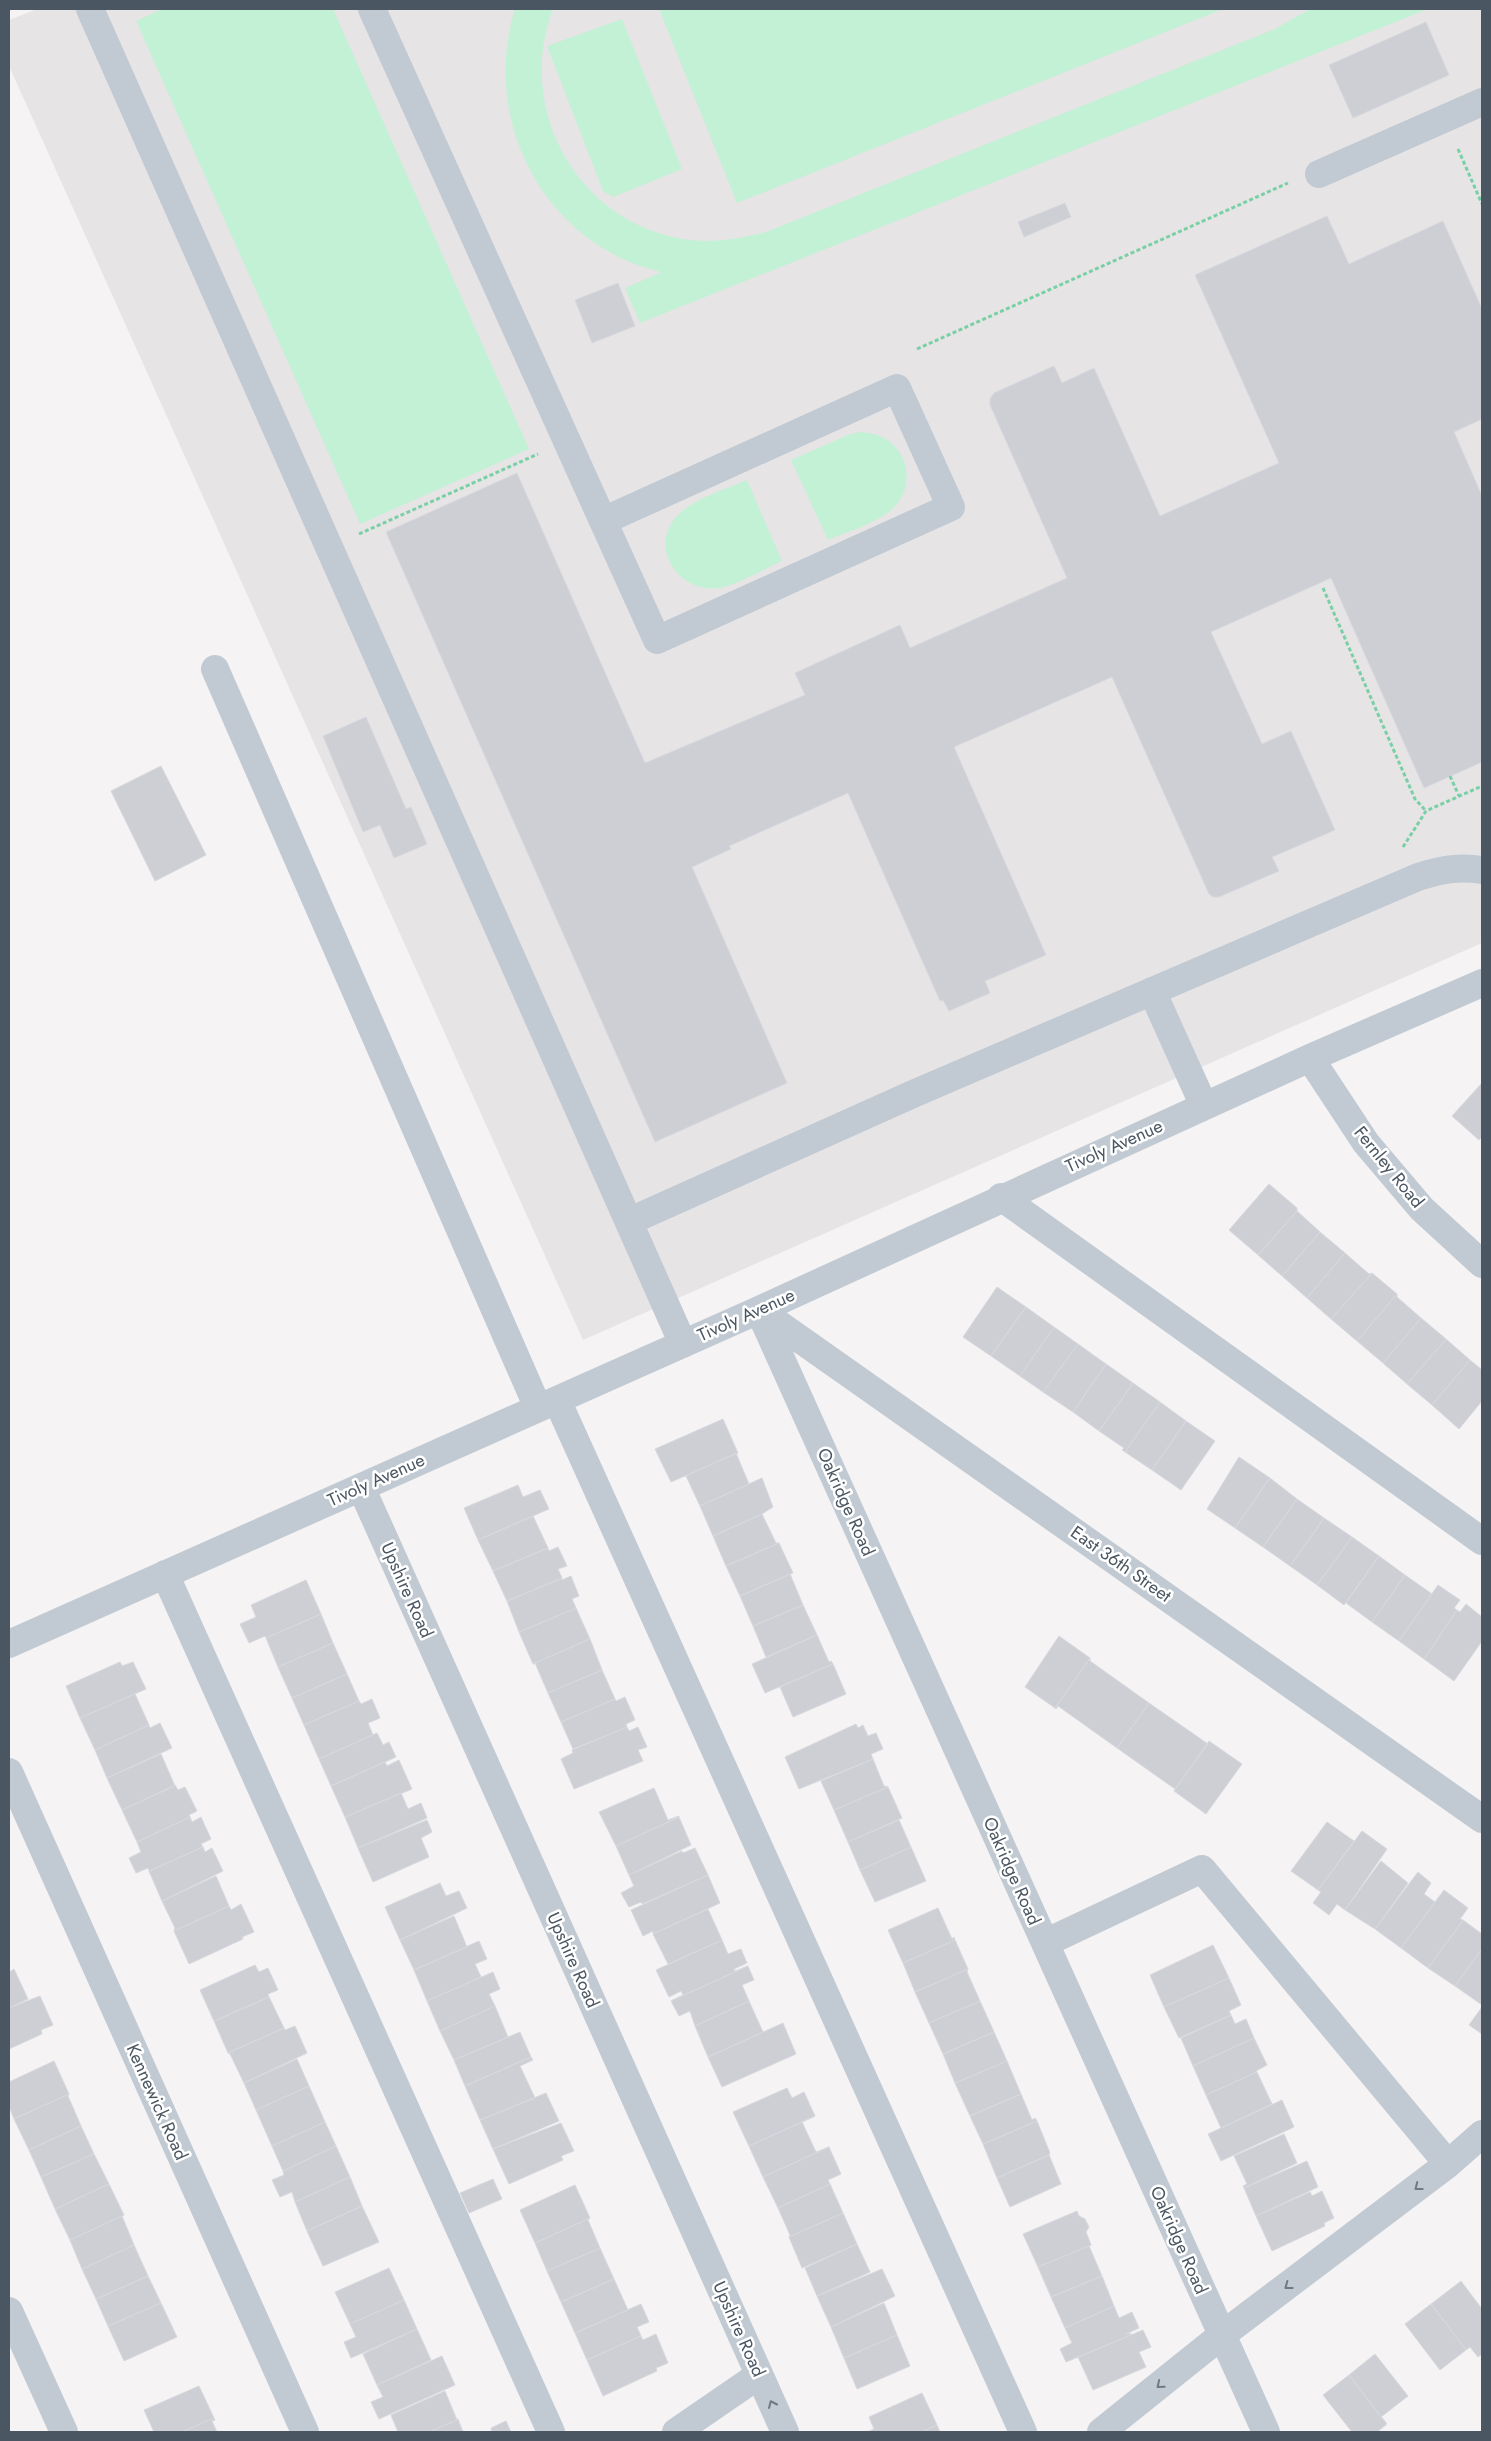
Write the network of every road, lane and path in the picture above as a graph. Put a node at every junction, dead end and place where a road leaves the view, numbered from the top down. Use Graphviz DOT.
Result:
graph roads {
  1 [pos="90,9"];
  2 [pos="372,9"];
  3 [pos="1482,102"];
  4 [pos="1444,119"];
  5 [pos="1319,174"];
  6 [pos="1482,204"];
  7 [pos="917,350"];
  8 [pos="541,453"];
  9 [pos="603,521"];
  10 [pos="356,535"];
  11 [pos="1323,588"];
  12 [pos="215,668"];
  13 [pos="1450,776"];
  14 [pos="1459,796"];
  15 [pos="1426,811"];
  16 [pos="1482,870"];
  17 [pos="1482,983"];
  18 [pos="1152,991"];
  19 [pos="1310,1058"];
  20 [pos="1204,1106"];
  21 [pos="1001,1197"];
  22 [pos="630,1221"];
  23 [pos="1482,1264"];
  24 [pos="759,1310"];
  25 [pos="683,1344"];
  26 [pos="547,1404"];
  27 [pos="361,1487"];
  28 [pos="1482,1541"];
  29 [pos="166,1574"];
  30 [pos="9,1644"];
  31 [pos="9,1772"];
  32 [pos="1482,1819"];
  33 [pos="1045,1943"];
  34 [pos="1482,2134"];
  35 [pos="1448,2164"];
  36 [pos="9,2312"];
  37 [pos="1222,2335"];
  38 [pos="760,2375"];
  39 [pos="56,2430"];
  40 [pos="305,2432"];
  41 [pos="551,2432"];
  42 [pos="676,2432"];
  43 [pos="785,2432"];
  44 [pos="1023,2432"];
  45 [pos="1101,2432"];
  46 [pos="1266,2432"];
  1 -- 22 [label="street"];
  2 -- 9 [label="street"];
  3 -- 4 [label="street"];
  4 -- 5 [label="street"];
  4 -- 6 [label="path"];
  5 -- 7 [label="path"];
  8 -- 10 [label="path"];
  9 -- 9 [label="street"];
  11 -- 15 [label="path"];
  12 -- 26 [label="street"];
  13 -- 14 [label="path"];
  16 -- 18 [label="street"];
  17 -- 19 [label="street, Tivoly Avenue"];
  18 -- 20 [label="street"];
  18 -- 22 [label="street"];
  19 -- 20 [label="street, Tivoly Avenue"];
  19 -- 23 [label="street, Fernley Road"];
  20 -- 21 [label="street, Tivoly Avenue"];
  21 -- 24 [label="street, Tivoly Avenue"];
  21 -- 28 [label="street"];
  22 -- 25 [label="street"];
  24 -- 25 [label="street, Tivoly Avenue"];
  24 -- 32 [label="street, East 36th Street"];
  24 -- 33 [label="street, Oakridge Road"];
  25 -- 26 [label="street, Tivoly Avenue"];
  26 -- 27 [label="street, Tivoly Avenue"];
  26 -- 44 [label="street"];
  27 -- 29 [label="street, Tivoly Avenue"];
  27 -- 38 [label="street, Upshire Road"];
  29 -- 30 [label="street, Tivoly Avenue"];
  29 -- 41 [label="street"];
  31 -- 40 [label="street, Kennewick Road"];
  33 -- 35 [label="street"];
  33 -- 37 [label="street, Oakridge Road"];
  34 -- 35 [label="street"];
  35 -- 37 [label="street, one-way"];
  36 -- 39 [label="street"];
  37 -- 45 [label="street, one-way"];
  37 -- 46 [label="street, Oakridge Road"];
  38 -- 42 [label="street"];
  43 -- 38 [label="street, Upshire Road, one-way"];
}
